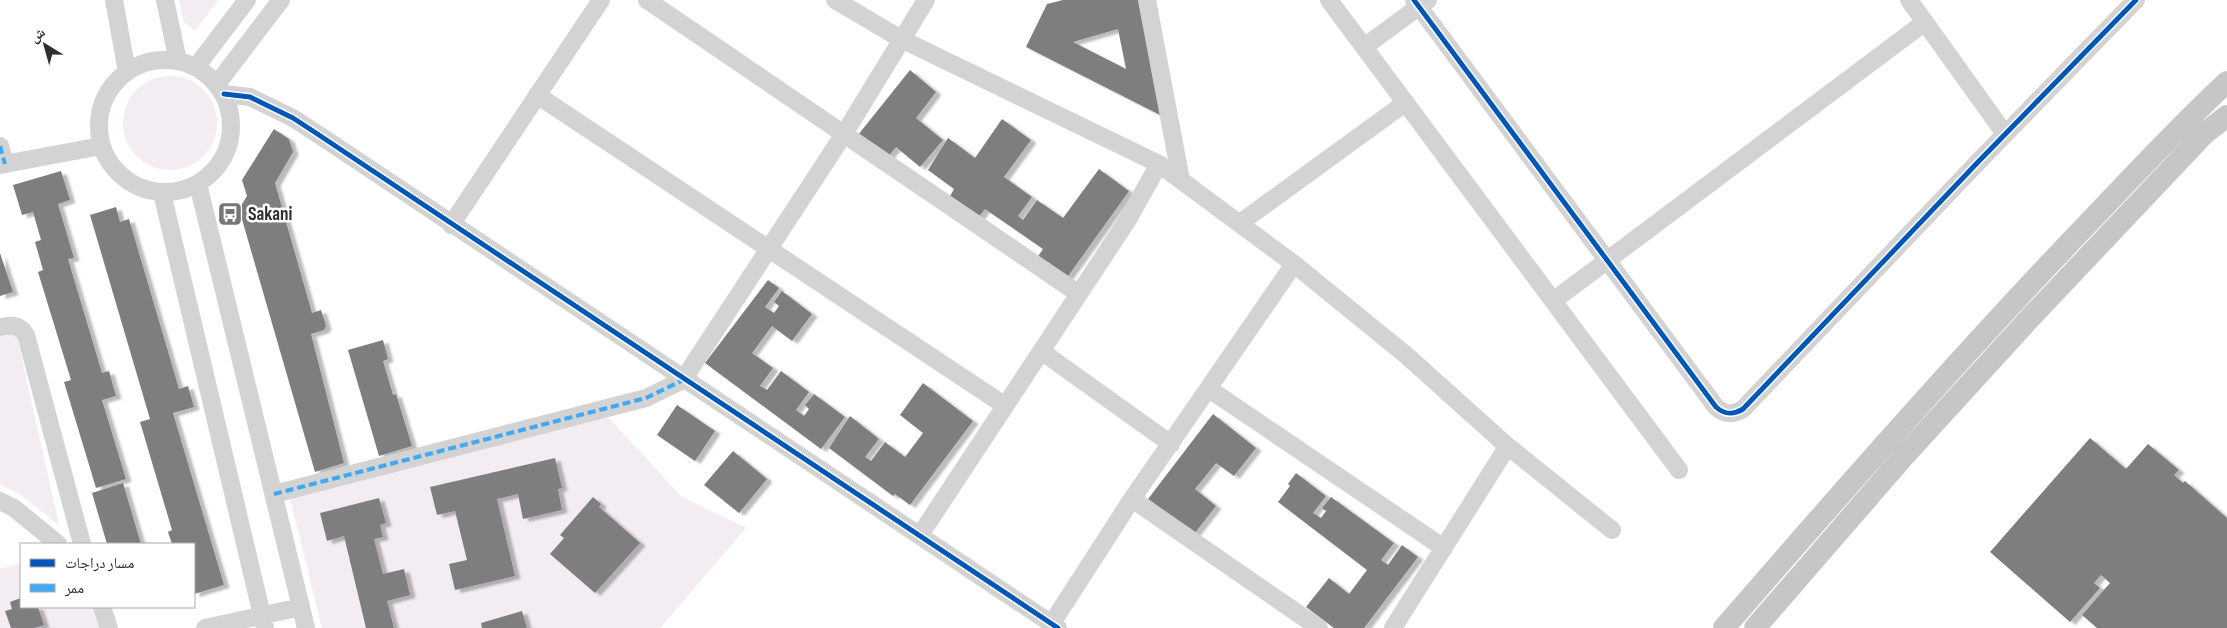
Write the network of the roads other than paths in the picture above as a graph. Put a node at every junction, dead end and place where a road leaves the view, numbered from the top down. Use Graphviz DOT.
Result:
graph roads {
  1 [pos="114,0"];
  2 [pos="166,0"];
  3 [pos="247,0"];
  4 [pos="280,0"];
  5 [pos="600,0"];
  6 [pos="647,0"];
  7 [pos="835,0"];
  8 [pos="926,0"];
  9 [pos="1148,0"];
  10 [pos="1329,0"];
  11 [pos="1909,0"];
  12 [pos="2136,0"];
  13 [pos="1420,2"];
  14 [pos="1925,22"];
  15 [pos="902,39"];
  16 [pos="1364,47"];
  17 [pos="178,61"];
  18 [pos="196,67"];
  19 [pos="127,72"];
  20 [pos="2227,82"];
  21 [pos="220,89"];
  22 [pos="537,95"];
  23 [pos="1405,103"];
  24 [pos="2227,116"];
  25 [pos="844,134"];
  26 [pos="2005,134"];
  27 [pos="0,146"];
  28 [pos="101,146"];
  29 [pos="2,164"];
  30 [pos="1158,164"];
  31 [pos="1180,180"];
  32 [pos="198,184"];
  33 [pos="162,193"];
  34 [pos="1240,223"];
  35 [pos="451,225"];
  36 [pos="768,248"];
  37 [pos="1607,260"];
  38 [pos="1294,264"];
  39 [pos="1079,294"];
  40 [pos="1553,301"];
  41 [pos="0,327"];
  42 [pos="1041,351"];
  43 [pos="683,380"];
  44 [pos="1209,389"];
  45 [pos="1004,405"];
  46 [pos="1170,444"];
  47 [pos="1505,444"];
  48 [pos="1679,470"];
  49 [pos="274,494"];
  50 [pos="1132,499"];
  51 [pos="0,501"];
  52 [pos="1612,530"];
  53 [pos="920,535"];
  54 [pos="57,543"];
  55 [pos="82,543"];
  56 [pos="1444,548"];
  57 [pos="301,607"];
  58 [pos="102,608"];
  59 [pos="264,622"];
  60 [pos="1055,626"];
  61 [pos="109,628"];
  62 [pos="205,628"];
  63 [pos="306,628"];
  64 [pos="1319,628"];
  65 [pos="1393,628"];
  66 [pos="1724,628"];
  67 [pos="1755,628"];
  1 -- 19 [label="street"];
  2 -- 17 [label="street"];
  3 -- 18 [label="street"];
  4 -- 21 [label="street"];
  5 -- 22 [label="street"];
  6 -- 25 [label="street"];
  7 -- 15 [label="street"];
  8 -- 15 [label="street"];
  9 -- 31 [label="street"];
  10 -- 16 [label="street"];
  11 -- 14 [label="street"];
  12 -- 26 [label="street"];
  13 -- 16 [label="street"];
  13 -- 37 [label="street"];
  14 -- 26 [label="street"];
  14 -- 37 [label="street"];
  15 -- 25 [label="street"];
  15 -- 30 [label="street"];
  16 -- 23 [label="street"];
  17 -- 18 [label="street"];
  17 -- 19 [label="street"];
  18 -- 21 [label="street"];
  19 -- 28 [label="street"];
  20 -- 66 [label="main road"];
  21 -- 32 [label="street"];
  21 -- 35 [label="street"];
  22 -- 35 [label="street"];
  22 -- 36 [label="street"];
  23 -- 34 [label="street"];
  23 -- 40 [label="street"];
  24 -- 67 [label="main road"];
  25 -- 36 [label="street"];
  25 -- 39 [label="street"];
  26 -- 37 [label="street"];
  27 -- 29 [label="street"];
  28 -- 29 [label="street"];
  28 -- 33 [label="street"];
  30 -- 31 [label="street"];
  30 -- 39 [label="street"];
  31 -- 34 [label="street"];
  32 -- 33 [label="street"];
  32 -- 49 [label="street"];
  33 -- 59 [label="street"];
  34 -- 38 [label="street"];
  35 -- 43 [label="street"];
  36 -- 43 [label="street"];
  36 -- 45 [label="street"];
  37 -- 40 [label="street"];
  38 -- 44 [label="street"];
  38 -- 47 [label="street"];
  39 -- 42 [label="street"];
  40 -- 48 [label="street"];
  41 -- 55 [label="street"];
  42 -- 45 [label="street"];
  42 -- 46 [label="street"];
  43 -- 49 [label="street"];
  43 -- 53 [label="street"];
  44 -- 46 [label="street"];
  44 -- 56 [label="street"];
  45 -- 53 [label="street"];
  46 -- 50 [label="street"];
  47 -- 52 [label="street"];
  47 -- 56 [label="street"];
  49 -- 57 [label="street"];
  50 -- 60 [label="street"];
  50 -- 64 [label="street"];
  51 -- 54 [label="street"];
  53 -- 60 [label="street"];
  56 -- 65 [label="street"];
  57 -- 59 [label="street"];
  57 -- 63 [label="street"];
  58 -- 61 [label="street"];
  59 -- 62 [label="street"];
}
